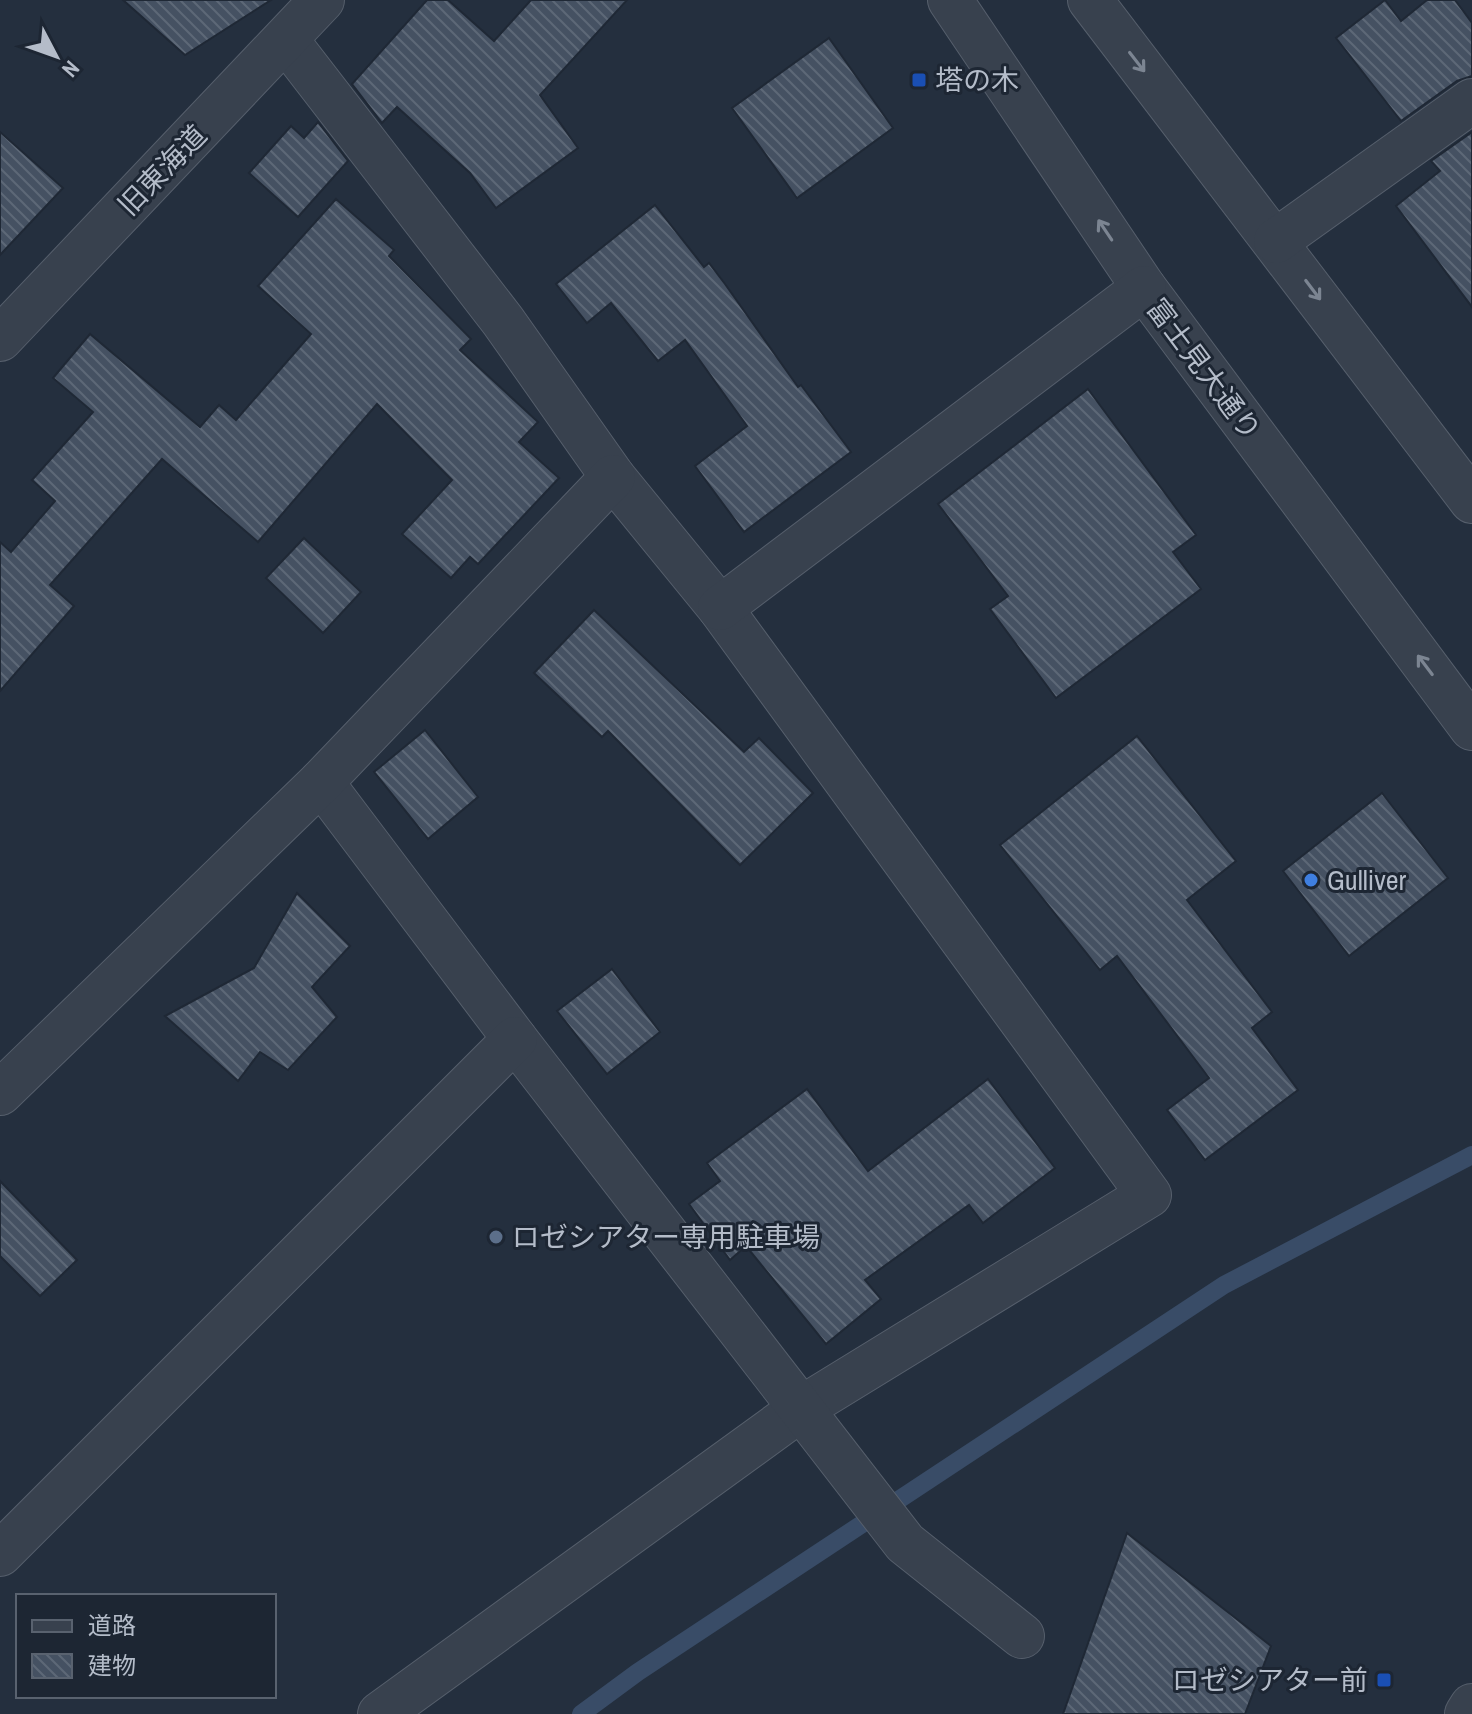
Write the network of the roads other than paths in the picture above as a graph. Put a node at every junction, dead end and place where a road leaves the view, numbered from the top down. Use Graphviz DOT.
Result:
graph roads {
  1 [pos="322,0"];
  2 [pos="950,0"];
  3 [pos="1090,0"];
  4 [pos="286,40"];
  5 [pos="1472,101"];
  6 [pos="1276,241"];
  7 [pos="1144,288"];
  8 [pos="0,339"];
  9 [pos="613,477"];
  10 [pos="1472,501"];
  11 [pos="720,608"];
  12 [pos="1472,728"];
  13 [pos="321,782"];
  14 [pos="515,1039"];
  15 [pos="0,1093"];
  16 [pos="802,1408"];
  17 [pos="0,1554"];
  18 [pos="1022,1636"];
  19 [pos="1472,1706"];
  20 [pos="380,1714"];
  21 [pos="1467,1714"];
  1 -- 4 [label="street, 旧東海道"];
  7 -- 2 [label="street, 富士見大通り, one-way"];
  3 -- 6 [label="street, one-way"];
  4 -- 8 [label="street, 旧東海道"];
  4 -- 9 [label="street"];
  5 -- 6 [label="street"];
  6 -- 10 [label="street, one-way"];
  7 -- 11 [label="street"];
  12 -- 7 [label="street, 富士見大通り, one-way"];
  9 -- 11 [label="street"];
  9 -- 13 [label="street"];
  11 -- 16 [label="street"];
  13 -- 14 [label="street"];
  13 -- 15 [label="street"];
  14 -- 16 [label="street"];
  14 -- 17 [label="street"];
  16 -- 18 [label="street"];
  16 -- 20 [label="street"];
  19 -- 21 [label="street"];
}
